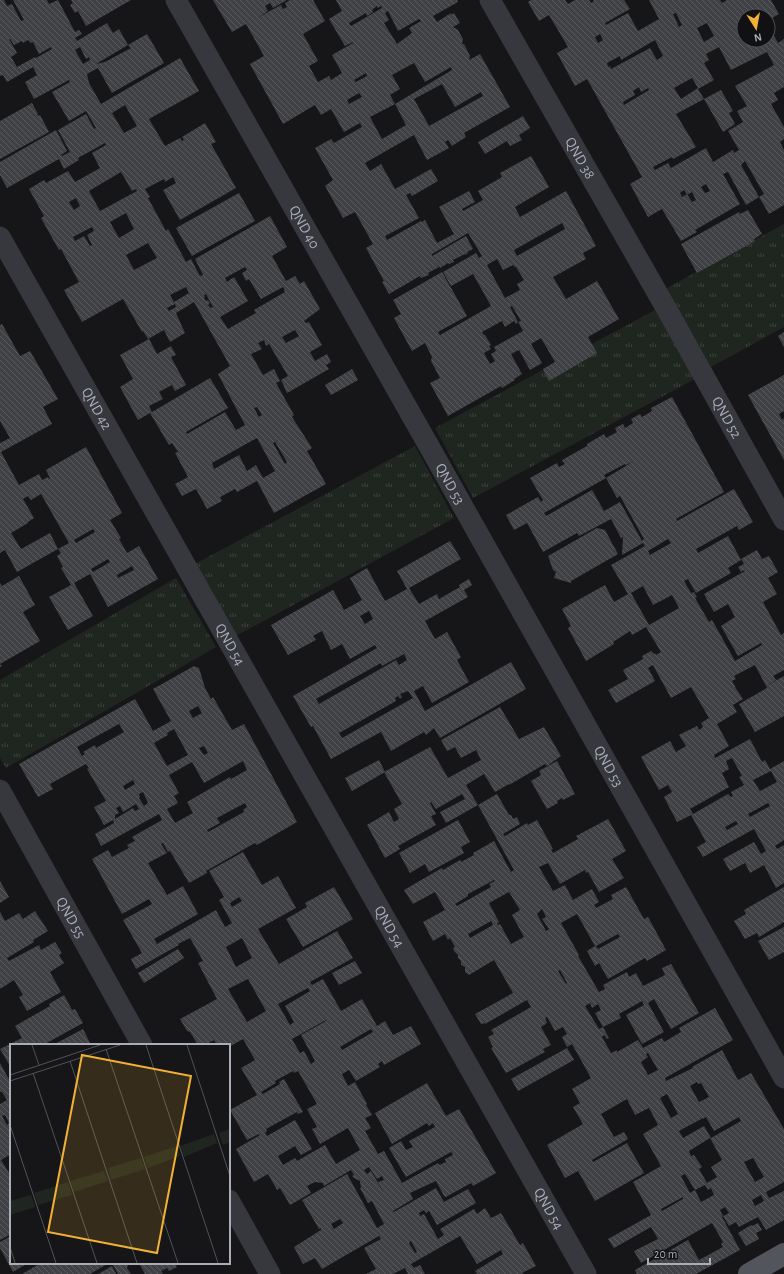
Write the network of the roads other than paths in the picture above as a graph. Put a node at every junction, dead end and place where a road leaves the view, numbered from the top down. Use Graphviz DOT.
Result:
graph roads {
  1 [pos="176,0"];
  2 [pos="490,0"];
  3 [pos="0,237"];
  4 [pos="670,315"];
  5 [pos="434,455"];
  6 [pos="784,520"];
  7 [pos="194,579"];
  8 [pos="0,790"];
  9 [pos="141,1044"];
  10 [pos="784,1078"];
  11 [pos="230,1202"];
  12 [pos="784,1254"];
  13 [pos="270,1274"];
  14 [pos="586,1274"];
  15 [pos="749,1274"];
  1 -- 5 [label="street, QND 40"];
  2 -- 4 [label="street, QND 38"];
  3 -- 7 [label="street, QND 42"];
  4 -- 6 [label="street, QND 52"];
  5 -- 10 [label="street, QND 53"];
  7 -- 14 [label="street, QND 54"];
  8 -- 9 [label="street, QND 55"];
  11 -- 13 [label="street"];
  12 -- 15 [label="main road"];
}
